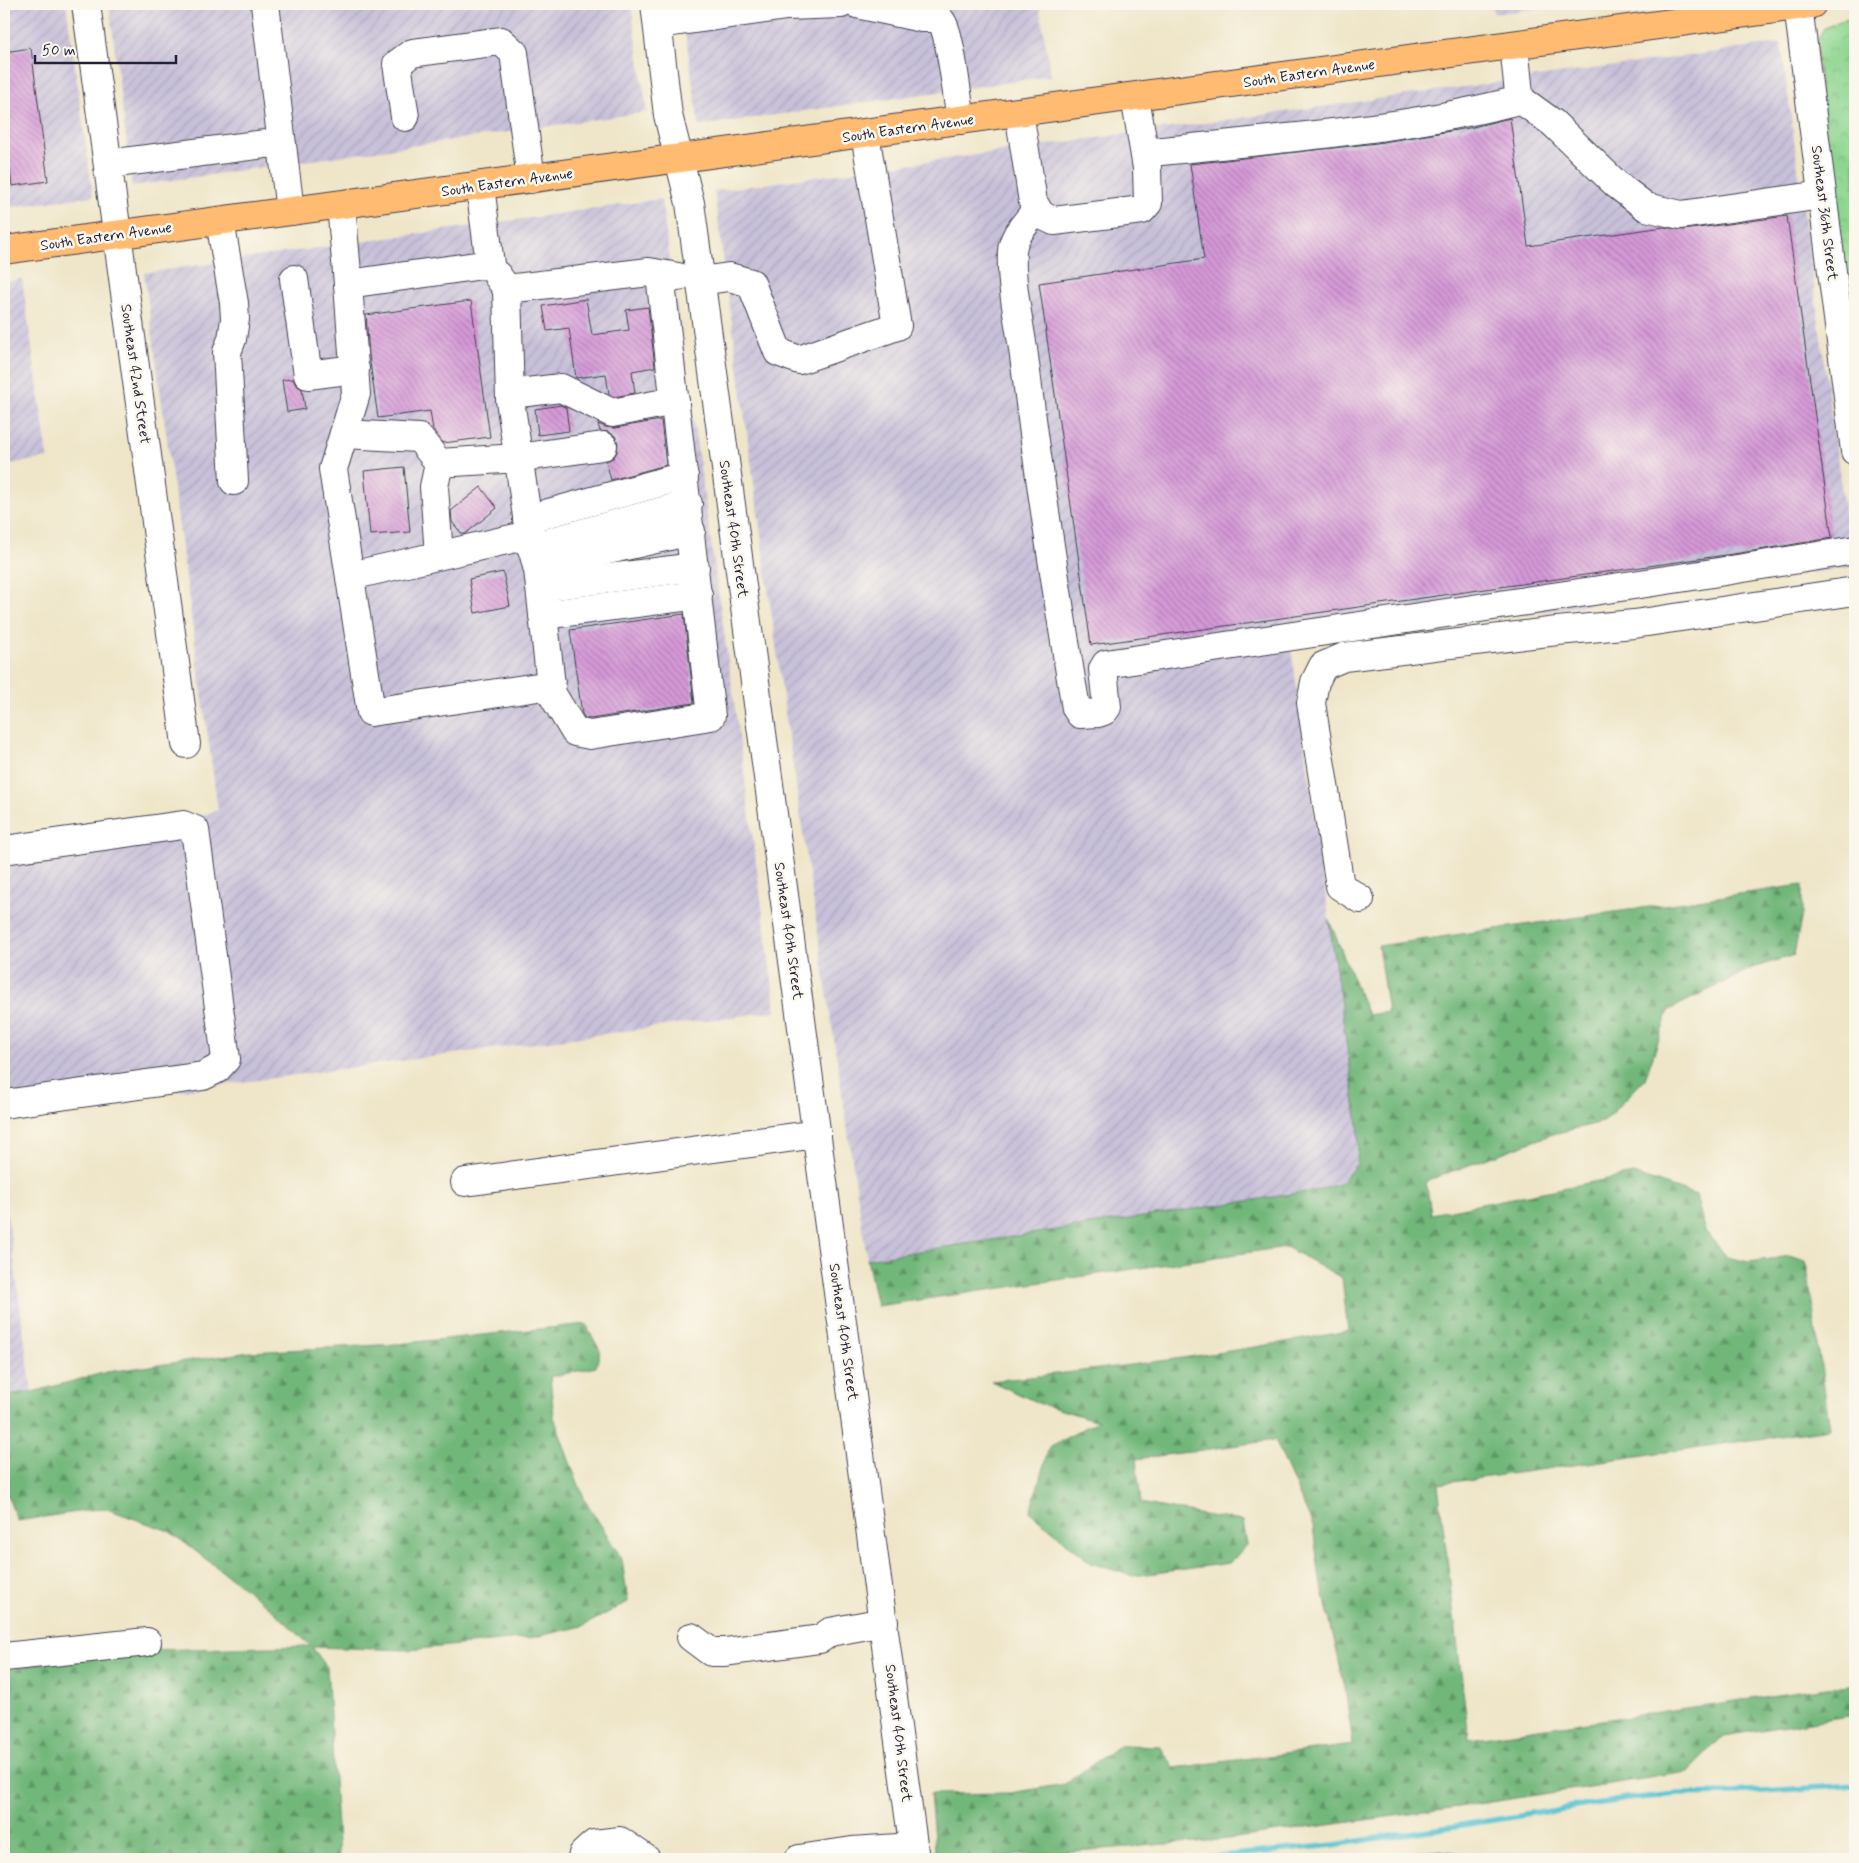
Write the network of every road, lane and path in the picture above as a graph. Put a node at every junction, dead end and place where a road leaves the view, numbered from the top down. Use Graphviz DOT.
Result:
graph roads {
  1 [pos="86,4"];
  2 [pos="265,4"];
  3 [pos="841,4"];
  4 [pos="857,4"];
  5 [pos="1805,5"];
  6 [pos="1707,11"];
  7 [pos="657,14"];
  8 [pos="1514,45"];
  9 [pos="1135,97"];
  10 [pos="1517,97"];
  11 [pos="1019,112"];
  12 [pos="405,117"];
  13 [pos="960,120"];
  14 [pos="865,134"];
  15 [pos="281,142"];
  16 [pos="1145,153"];
  17 [pos="679,158"];
  18 [pos="108,164"];
  19 [pos="531,179"];
  20 [pos="480,186"];
  21 [pos="1822,195"];
  22 [pos="341,205"];
  23 [pos="1036,209"];
  24 [pos="290,211"];
  25 [pos="220,221"];
  26 [pos="117,234"];
  27 [pos="4,250"];
  28 [pos="490,264"];
  29 [pos="660,275"];
  30 [pos="700,277"];
  31 [pos="294,279"];
  32 [pos="348,284"];
  33 [pos="507,289"];
  34 [pos="355,369"];
  35 [pos="510,394"];
  36 [pos="675,401"];
  37 [pos="344,434"];
  38 [pos="603,446"];
  39 [pos="1855,451"];
  40 [pos="518,458"];
  41 [pos="439,463"];
  42 [pos="684,476"];
  43 [pos="234,481"];
  44 [pos="689,517"];
  45 [pos="1855,550"];
  46 [pos="533,551"];
  47 [pos="439,555"];
  48 [pos="695,567"];
  49 [pos="350,576"];
  50 [pos="1855,591"];
  51 [pos="698,595"];
  52 [pos="543,615"];
  53 [pos="551,684"];
  54 [pos="186,744"];
  55 [pos="4,850"];
  56 [pos="1360,899"];
  57 [pos="4,1104"];
  58 [pos="817,1134"];
  59 [pos="465,1182"];
  60 [pos="884,1622"];
  61 [pos="691,1637"];
  62 [pos="147,1642"];
  63 [pos="4,1657"];
  64 [pos="914,1853"];
  65 [pos="582,1859"];
  66 [pos="646,1859"];
  67 [pos="799,1859"];
  1 -- 18 [label="street, Southeast 42nd Street"];
  2 -- 15 [label="street"];
  3 -- 7 [label="street"];
  4 -- 13 [label="street"];
  5 -- 6 [label="main road, South Eastern Avenue"];
  5 -- 21 [label="street, Southeast 36th Street"];
  6 -- 8 [label="main road, South Eastern Avenue"];
  7 -- 17 [label="street, Southeast 40th Street"];
  8 -- 9 [label="main road, South Eastern Avenue"];
  8 -- 10 [label="street"];
  9 -- 11 [label="main road, South Eastern Avenue"];
  9 -- 16 [label="street"];
  10 -- 16 [label="street"];
  10 -- 21 [label="street"];
  11 -- 13 [label="main road, South Eastern Avenue"];
  11 -- 23 [label="street"];
  12 -- 19 [label="street"];
  13 -- 14 [label="main road, South Eastern Avenue"];
  14 -- 17 [label="main road, South Eastern Avenue"];
  14 -- 30 [label="street"];
  15 -- 18 [label="street"];
  15 -- 24 [label="street"];
  16 -- 23 [label="street"];
  17 -- 19 [label="main road, South Eastern Avenue"];
  17 -- 30 [label="street, Southeast 40th Street"];
  18 -- 26 [label="street, Southeast 42nd Street"];
  19 -- 20 [label="main road, South Eastern Avenue"];
  20 -- 22 [label="main road, South Eastern Avenue"];
  20 -- 28 [label="street"];
  21 -- 39 [label="street, Southeast 36th Street"];
  22 -- 24 [label="main road, South Eastern Avenue"];
  22 -- 32 [label="street"];
  23 -- 45 [label="street"];
  24 -- 25 [label="main road, South Eastern Avenue"];
  25 -- 26 [label="main road, South Eastern Avenue"];
  25 -- 43 [label="street"];
  26 -- 27 [label="main road, South Eastern Avenue"];
  26 -- 54 [label="street, Southeast 42nd Street"];
  28 -- 32 [label="street"];
  28 -- 33 [label="street"];
  29 -- 30 [label="street"];
  29 -- 33 [label="street"];
  29 -- 36 [label="street"];
  30 -- 58 [label="street, Southeast 40th Street"];
  31 -- 34 [label="street"];
  32 -- 34 [label="street"];
  33 -- 35 [label="street"];
  34 -- 37 [label="street"];
  35 -- 36 [label="street"];
  35 -- 40 [label="street"];
  36 -- 42 [label="street"];
  37 -- 41 [label="street"];
  37 -- 49 [label="street"];
  38 -- 40 [label="street"];
  40 -- 41 [label="street"];
  40 -- 46 [label="street"];
  41 -- 47 [label="street"];
  42 -- 44 [label="street"];
  42 -- 46 [label="street"];
  44 -- 46 [label="street"];
  44 -- 48 [label="street"];
  46 -- 47 [label="street"];
  46 -- 48 [label="street"];
  46 -- 52 [label="street"];
  47 -- 49 [label="street"];
  48 -- 51 [label="street"];
  49 -- 53 [label="street"];
  50 -- 56 [label="street"];
  51 -- 52 [label="street"];
  51 -- 53 [label="street"];
  52 -- 53 [label="street"];
  55 -- 57 [label="street"];
  58 -- 59 [label="street"];
  58 -- 60 [label="street, Southeast 40th Street"];
  60 -- 61 [label="street"];
  60 -- 64 [label="street, Southeast 40th Street"];
  62 -- 63 [label="street"];
  64 -- 67 [label="street"];
  65 -- 66 [label="street"];
}
